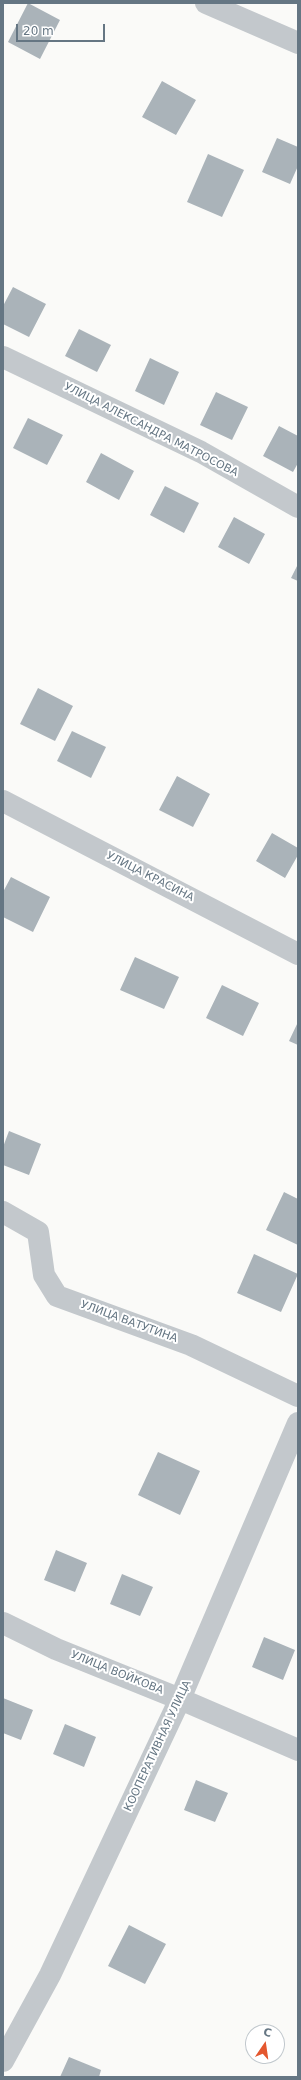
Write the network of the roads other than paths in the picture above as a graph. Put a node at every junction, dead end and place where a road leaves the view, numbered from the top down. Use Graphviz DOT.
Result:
graph roads {
  1 [pos="206,3"];
  2 [pos="298,43"];
  3 [pos="3,357"];
  4 [pos="298,507"];
  5 [pos="3,801"];
  6 [pos="298,954"];
  7 [pos="3,1212"];
  8 [pos="298,1396"];
  9 [pos="298,1423"];
  10 [pos="3,1623"];
  11 [pos="180,1699"];
  12 [pos="298,1750"];
  13 [pos="3,2061"];
  1 -- 2 [label="street"];
  3 -- 4 [label="street, УЛИЦА АЛЕКСАНДРА МАТРОСОВА"];
  5 -- 6 [label="street, УЛИЦА КРАСИНА"];
  7 -- 8 [label="street, УЛИЦА ВАТУТИНА"];
  9 -- 11 [label="street, КООПЕРАТИВНАЯ УЛИЦА"];
  10 -- 11 [label="street, УЛИЦА ВОЙКОВА"];
  11 -- 12 [label="street, УЛИЦА ВОЙКОВА"];
  11 -- 13 [label="street, КООПЕРАТИВНАЯ УЛИЦА"];
}
